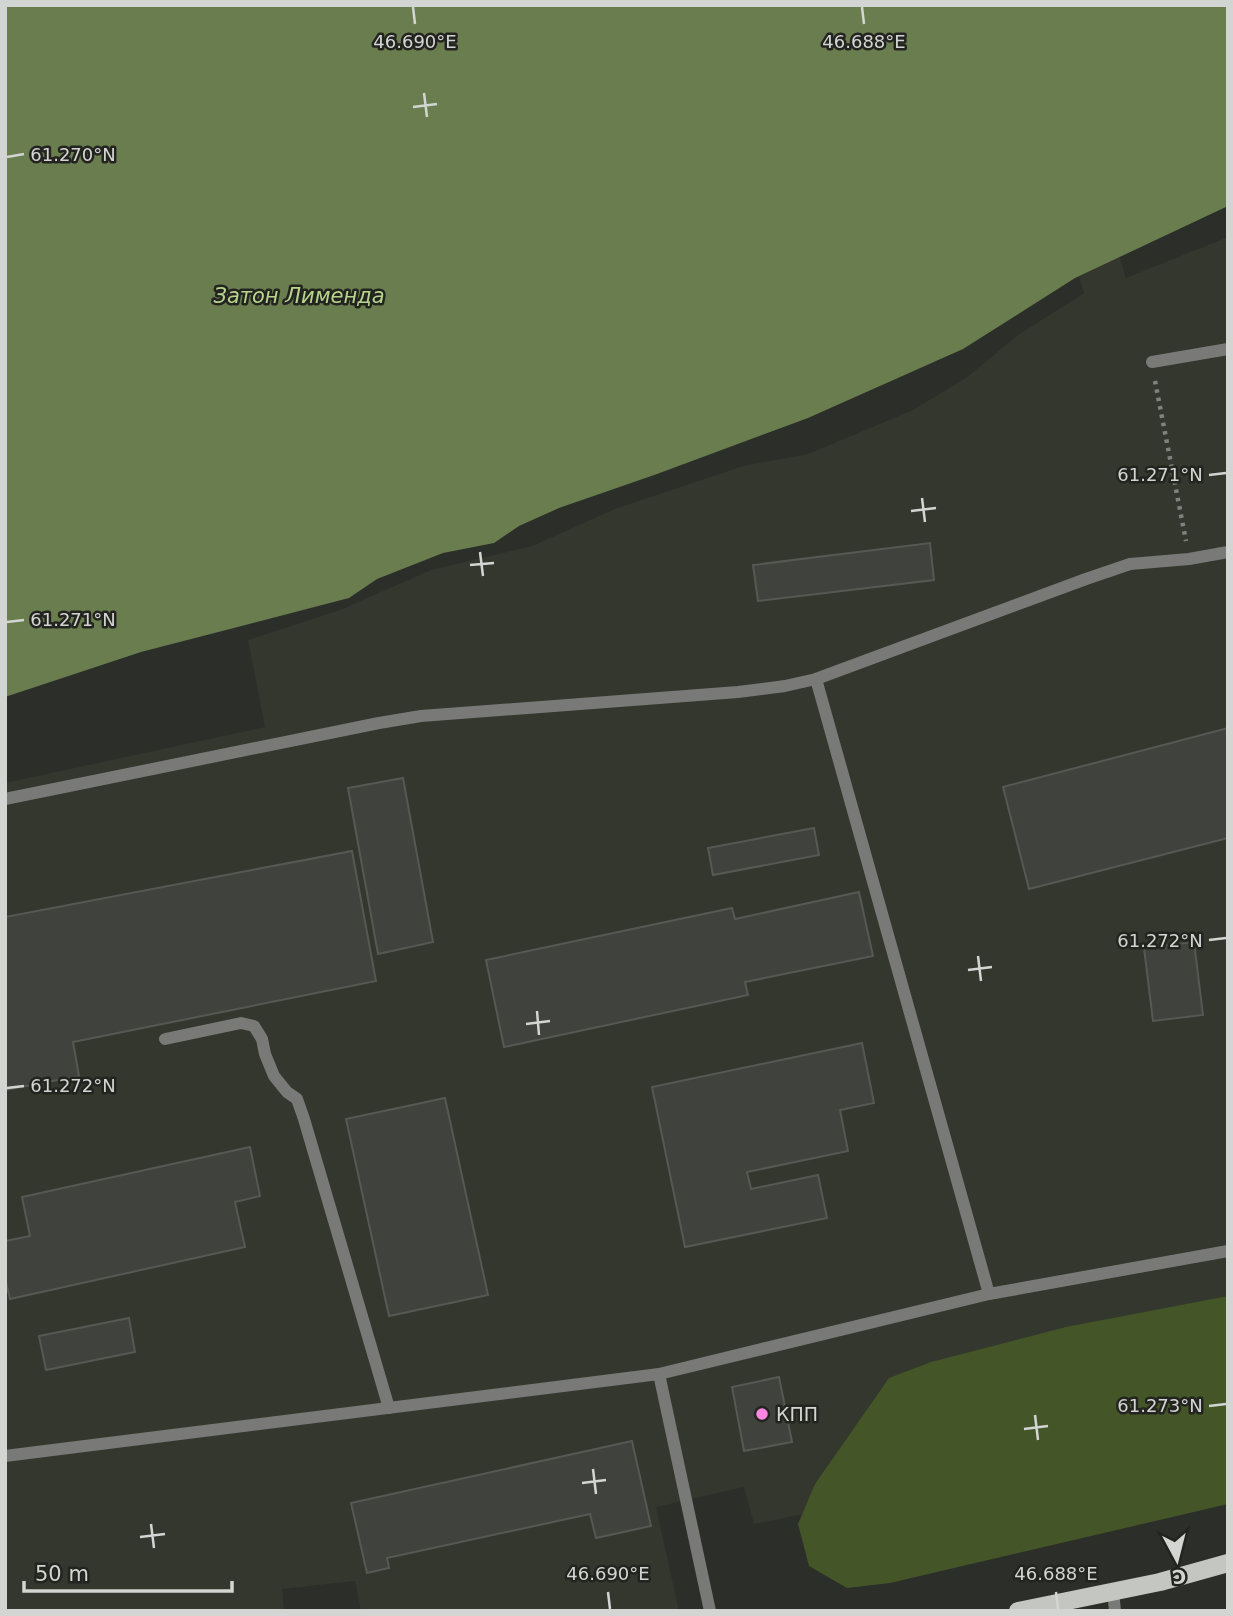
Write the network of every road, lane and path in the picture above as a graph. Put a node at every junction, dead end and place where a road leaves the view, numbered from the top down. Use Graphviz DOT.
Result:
graph roads {
  1 [pos="1228,349"];
  2 [pos="1152,362"];
  3 [pos="1228,552"];
  4 [pos="1189,559"];
  5 [pos="816,679"];
  6 [pos="5,799"];
  7 [pos="165,1039"];
  8 [pos="1228,1251"];
  9 [pos="989,1294"];
  10 [pos="659,1374"];
  11 [pos="389,1408"];
  12 [pos="5,1456"];
  13 [pos="1228,1563"];
  14 [pos="1113,1591"];
  15 [pos="710,1611"];
  16 [pos="1018,1611"];
  17 [pos="1115,1611"];
  1 -- 2 [label="lane"];
  2 -- 4 [label="path"];
  3 -- 4 [label="lane"];
  4 -- 5 [label="lane"];
  5 -- 6 [label="lane"];
  5 -- 9 [label="lane"];
  7 -- 11 [label="lane"];
  8 -- 9 [label="lane"];
  9 -- 10 [label="lane"];
  10 -- 11 [label="lane"];
  10 -- 15 [label="lane"];
  11 -- 12 [label="lane"];
  13 -- 14 [label="main road"];
  14 -- 16 [label="main road"];
  14 -- 17 [label="lane"];
}
